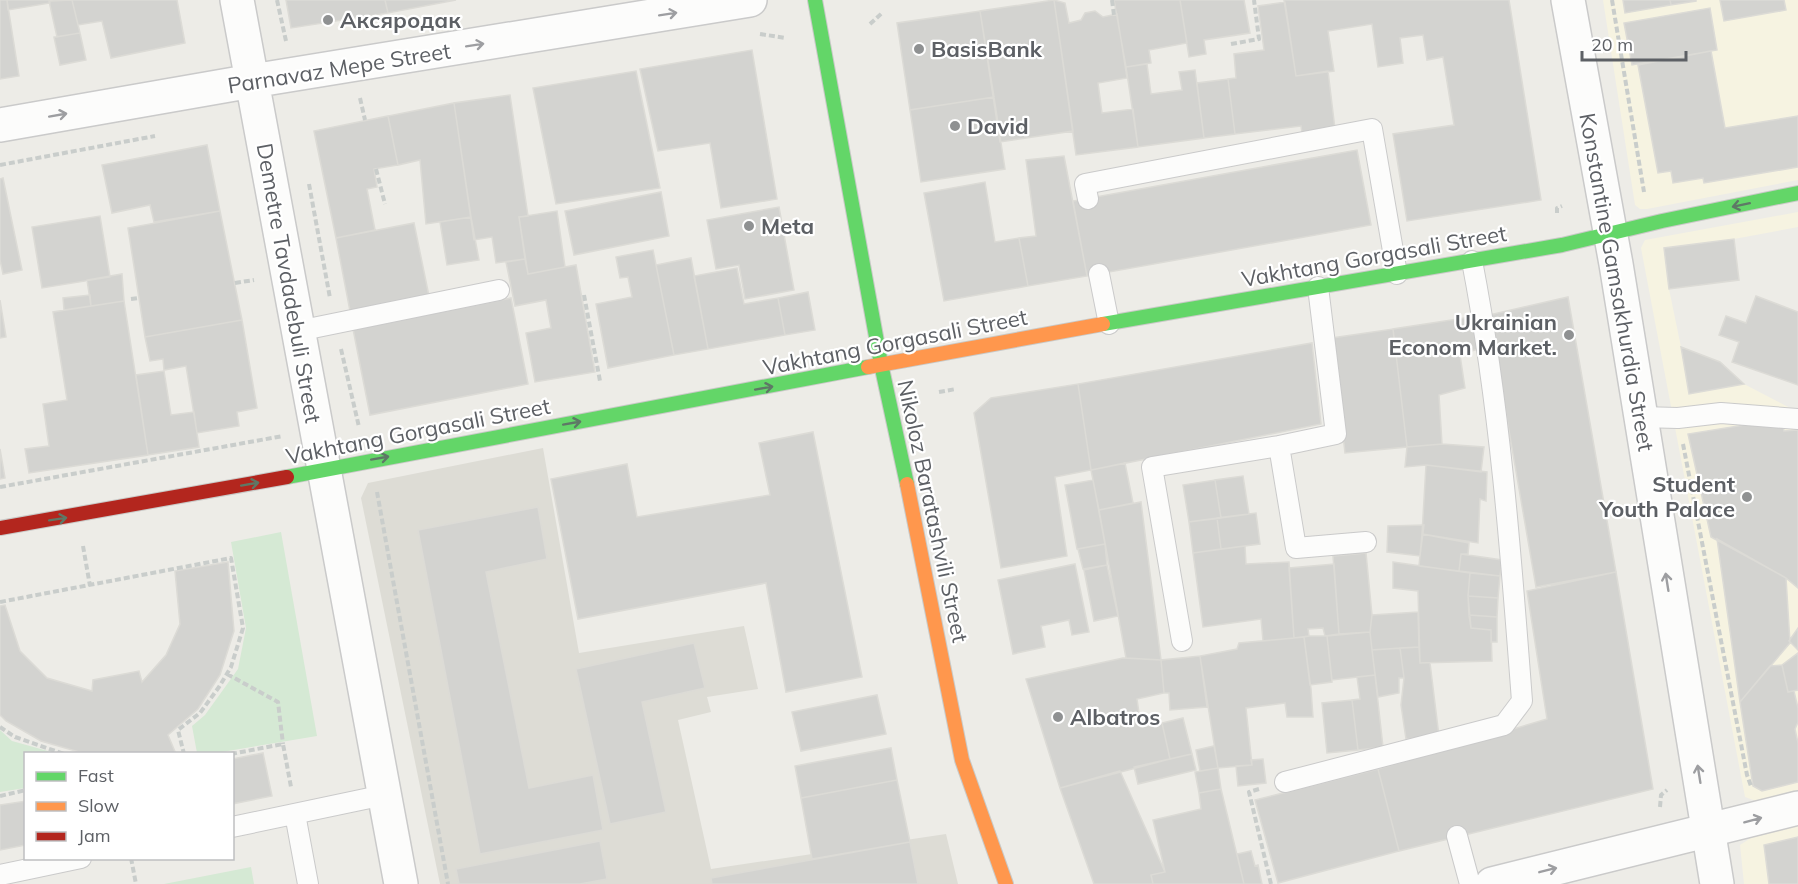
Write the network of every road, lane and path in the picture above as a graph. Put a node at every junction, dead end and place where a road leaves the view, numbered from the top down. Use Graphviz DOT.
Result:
graph roads {
  1 [pos="237,0"];
  2 [pos="277,0"];
  3 [pos="750,0"];
  4 [pos="815,0"];
  5 [pos="1112,0"];
  6 [pos="1254,0"];
  7 [pos="1568,0"];
  8 [pos="1611,0"];
  9 [pos="882,14"];
  10 [pos="1114,15"];
  11 [pos="870,24"];
  12 [pos="1231,44"];
  13 [pos="287,45"];
  14 [pos="252,81"];
  15 [pos="360,99"];
  16 [pos="365,120"];
  17 [pos="0,126"];
  18 [pos="160,135"];
  19 [pos="0,165"];
  20 [pos="376,169"];
  21 [pos="307,177"];
  22 [pos="1798,193"];
  23 [pos="1645,197"];
  24 [pos="1088,199"];
  25 [pos="385,204"];
  26 [pos="1562,206"];
  27 [pos="1557,208"];
  28 [pos="1610,233"];
  29 [pos="1472,261"];
  30 [pos="1098,274"];
  31 [pos="1397,274"];
  32 [pos="258,279"];
  33 [pos="235,283"];
  34 [pos="1318,287"];
  35 [pos="499,290"];
  36 [pos="584,295"];
  37 [pos="139,298"];
  38 [pos="131,299"];
  39 [pos="334,323"];
  40 [pos="1109,324"];
  41 [pos="298,331"];
  42 [pos="881,364"];
  43 [pos="600,381"];
  44 [pos="956,389"];
  45 [pos="939,393"];
  46 [pos="1640,417"];
  47 [pos="1678,418"];
  48 [pos="1798,419"];
  49 [pos="361,432"];
  50 [pos="286,436"];
  51 [pos="1279,446"];
  52 [pos="323,470"];
  53 [pos="0,487"];
  54 [pos="376,489"];
  55 [pos="0,528"];
  56 [pos="1366,542"];
  57 [pos="0,602"];
  58 [pos="1182,641"];
  59 [pos="227,674"];
  60 [pos="0,727"];
  61 [pos="283,744"];
  62 [pos="61,752"];
  63 [pos="184,752"];
  64 [pos="234,752"];
  65 [pos="1747,775"];
  66 [pos="1741,776"];
  67 [pos="1285,782"];
  68 [pos="24,790"];
  69 [pos="1753,790"];
  70 [pos="0,795"];
  71 [pos="384,795"];
  72 [pos="1661,795"];
  73 [pos="1660,808"];
  74 [pos="1798,808"];
  75 [pos="295,814"];
  76 [pos="234,827"];
  77 [pos="1709,832"];
  78 [pos="1458,837"];
  79 [pos="71,860"];
  80 [pos="131,860"];
  81 [pos="0,875"];
  82 [pos="136,884"];
  83 [pos="308,884"];
  84 [pos="401,884"];
  85 [pos="448,884"];
  86 [pos="1006,884"];
  87 [pos="1271,884"];
  88 [pos="1470,884"];
  89 [pos="1492,884"];
  90 [pos="1717,884"];
  1 -- 14 [label="street, Demetre Tavdadebuli Street"];
  2 -- 13 [label="path"];
  14 -- 3 [label="street, Parnavaz Mepe Street, one-way"];
  4 -- 42 [label="street, Nikoloz Baratashvili Street"];
  5 -- 10 [label="path"];
  6 -- 12 [label="path"];
  7 -- 28 [label="street, Konstantine Gamsakhurdia Street"];
  8 -- 23 [label="path"];
  9 -- 11 [label="path"];
  17 -- 14 [label="street, Parnavaz Mepe Street, one-way"];
  14 -- 41 [label="street, Demetre Tavdadebuli Street"];
  15 -- 16 [label="path"];
  18 -- 19 [label="path"];
  20 -- 25 [label="path"];
  21 -- 39 [label="path"];
  22 -- 28 [label="street, Vakhtang Gorgasali Street, one-way"];
  24 -- 31 [label="lane"];
  26 -- 27 [label="path"];
  28 -- 29 [label="street, Vakhtang Gorgasali Street"];
  28 -- 46 [label="street, Konstantine Gamsakhurdia Street"];
  29 -- 31 [label="street, Vakhtang Gorgasali Street"];
  29 -- 67 [label="lane"];
  30 -- 40 [label="lane"];
  31 -- 34 [label="street, Vakhtang Gorgasali Street"];
  32 -- 33 [label="path"];
  34 -- 40 [label="street, Vakhtang Gorgasali Street"];
  34 -- 51 [label="lane"];
  35 -- 39 [label="lane"];
  36 -- 43 [label="path"];
  37 -- 38 [label="path"];
  39 -- 41 [label="lane"];
  39 -- 49 [label="path"];
  40 -- 42 [label="street, Vakhtang Gorgasali Street"];
  41 -- 52 [label="street, Demetre Tavdadebuli Street"];
  52 -- 42 [label="street, Vakhtang Gorgasali Street, one-way"];
  42 -- 86 [label="street, Nikoloz Baratashvili Street"];
  44 -- 45 [label="path"];
  46 -- 47 [label="lane"];
  77 -- 46 [label="street, Konstantine Gamsakhurdia Street, one-way"];
  47 -- 48 [label="lane"];
  47 -- 65 [label="path"];
  50 -- 53 [label="path"];
  51 -- 56 [label="lane"];
  51 -- 58 [label="lane"];
  55 -- 52 [label="street, Vakhtang Gorgasali Street, one-way"];
  52 -- 71 [label="street, Demetre Tavdadebuli Street"];
  54 -- 85 [label="path"];
  57 -- 59 [label="path"];
  59 -- 61 [label="path"];
  59 -- 63 [label="path"];
  60 -- 62 [label="path"];
  61 -- 64 [label="path"];
  61 -- 75 [label="path"];
  65 -- 66 [label="path"];
  65 -- 69 [label="path"];
  67 -- 87 [label="path"];
  68 -- 70 [label="path"];
  71 -- 75 [label="lane"];
  71 -- 84 [label="street, Demetre Tavdadebuli Street"];
  72 -- 73 [label="path"];
  77 -- 74 [label="street, one-way"];
  75 -- 76 [label="lane"];
  75 -- 83 [label="lane"];
  89 -- 77 [label="street, one-way"];
  77 -- 90 [label="street, Konstantine Gamsakhurdia Street"];
  78 -- 88 [label="lane"];
  79 -- 81 [label="lane"];
  80 -- 82 [label="path"];
}
